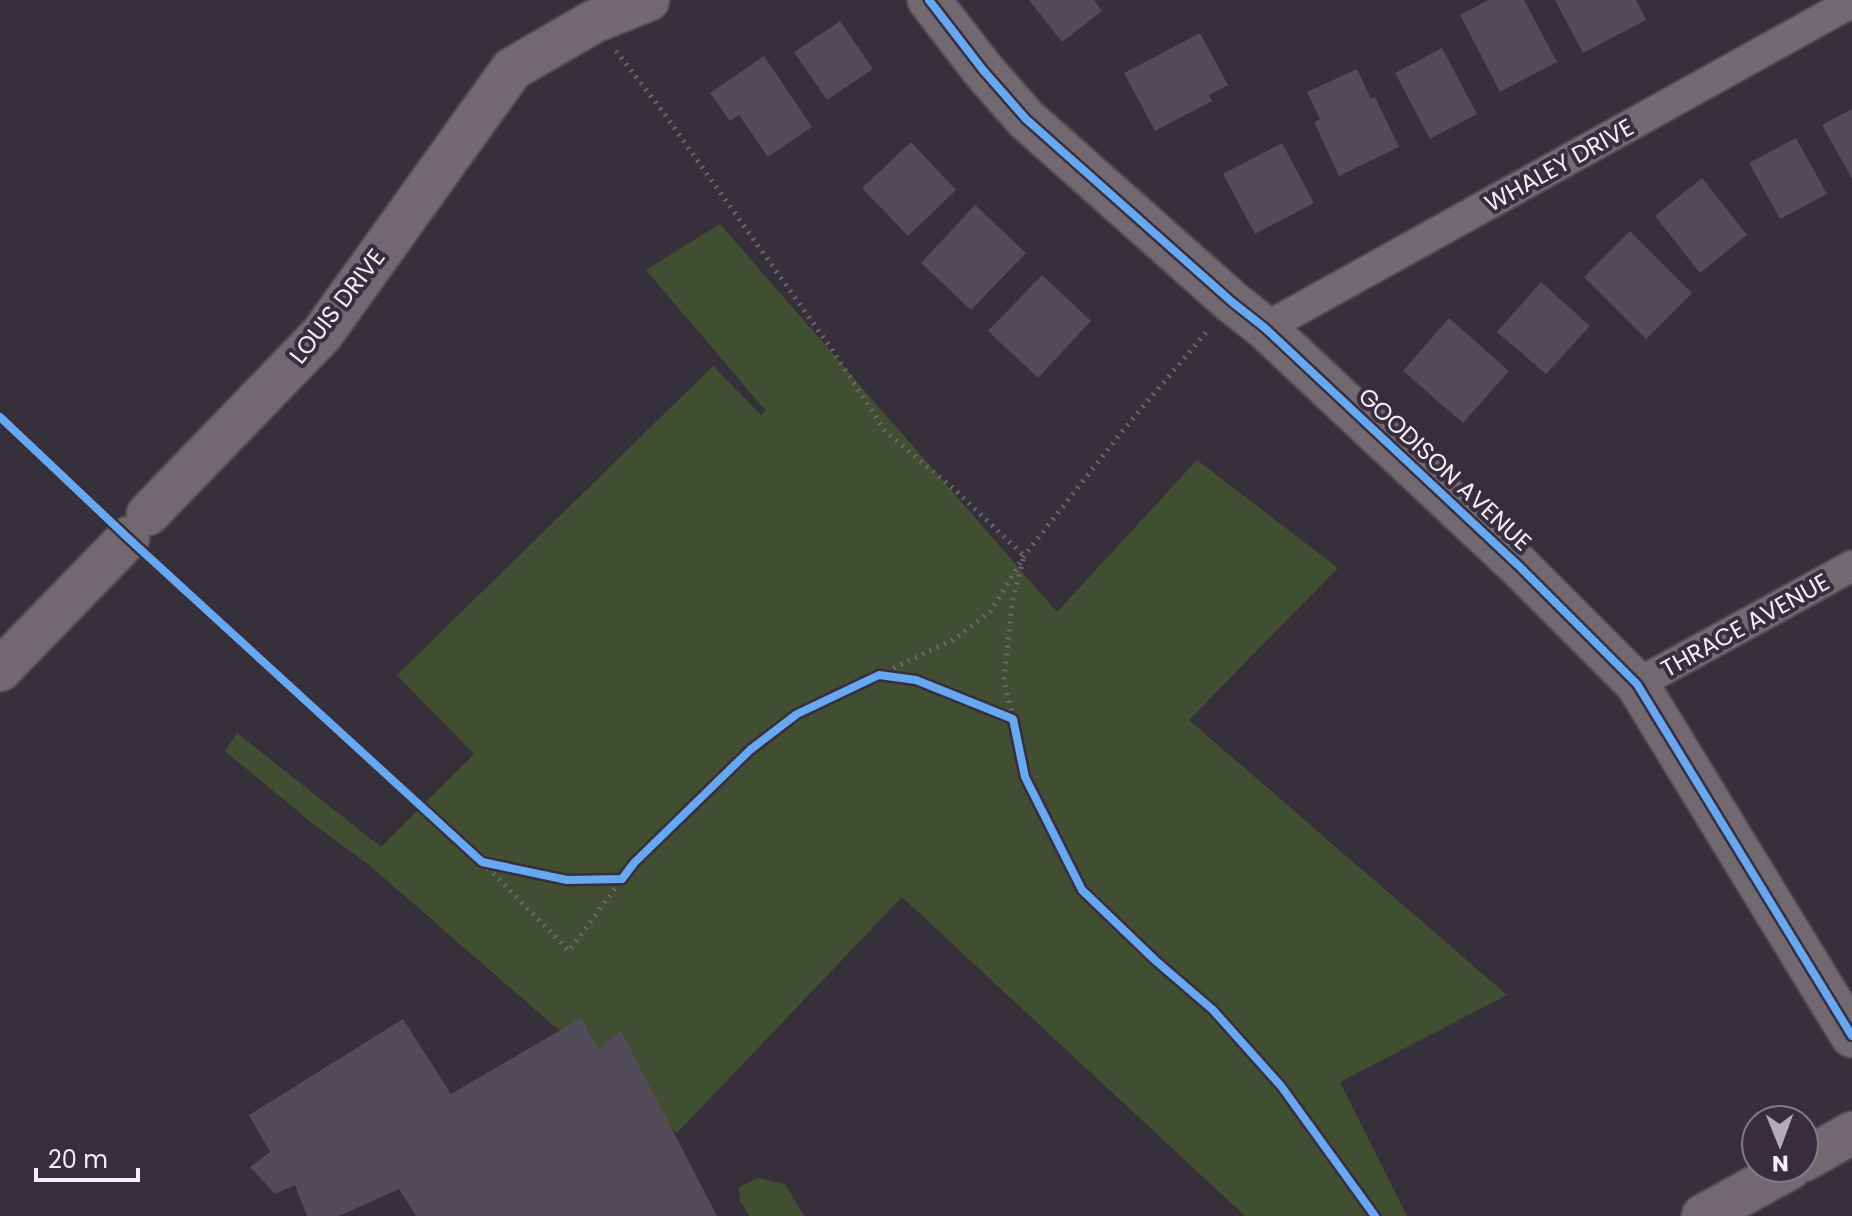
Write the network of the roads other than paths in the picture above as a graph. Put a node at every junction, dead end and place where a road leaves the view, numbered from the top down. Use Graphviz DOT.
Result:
graph roads {
  1 [pos="648,0"];
  2 [pos="929,0"];
  3 [pos="1852,2"];
  4 [pos="1265,328"];
  5 [pos="1852,566"];
  6 [pos="0,670"];
  7 [pos="1637,684"];
  8 [pos="1852,1036"];
  9 [pos="1852,1133"];
  10 [pos="1820,1151"];
  11 [pos="1761,1184"];
  12 [pos="1703,1216"];
  1 -- 6 [label="street, LOUIS DRIVE"];
  2 -- 4 [label="street, GOODISON AVENUE"];
  3 -- 4 [label="street, WHALEY DRIVE"];
  4 -- 7 [label="street, GOODISON AVENUE"];
  5 -- 7 [label="street, THRACE AVENUE"];
  7 -- 8 [label="street, GOODISON AVENUE"];
  9 -- 10 [label="street"];
  11 -- 12 [label="street"];
}
